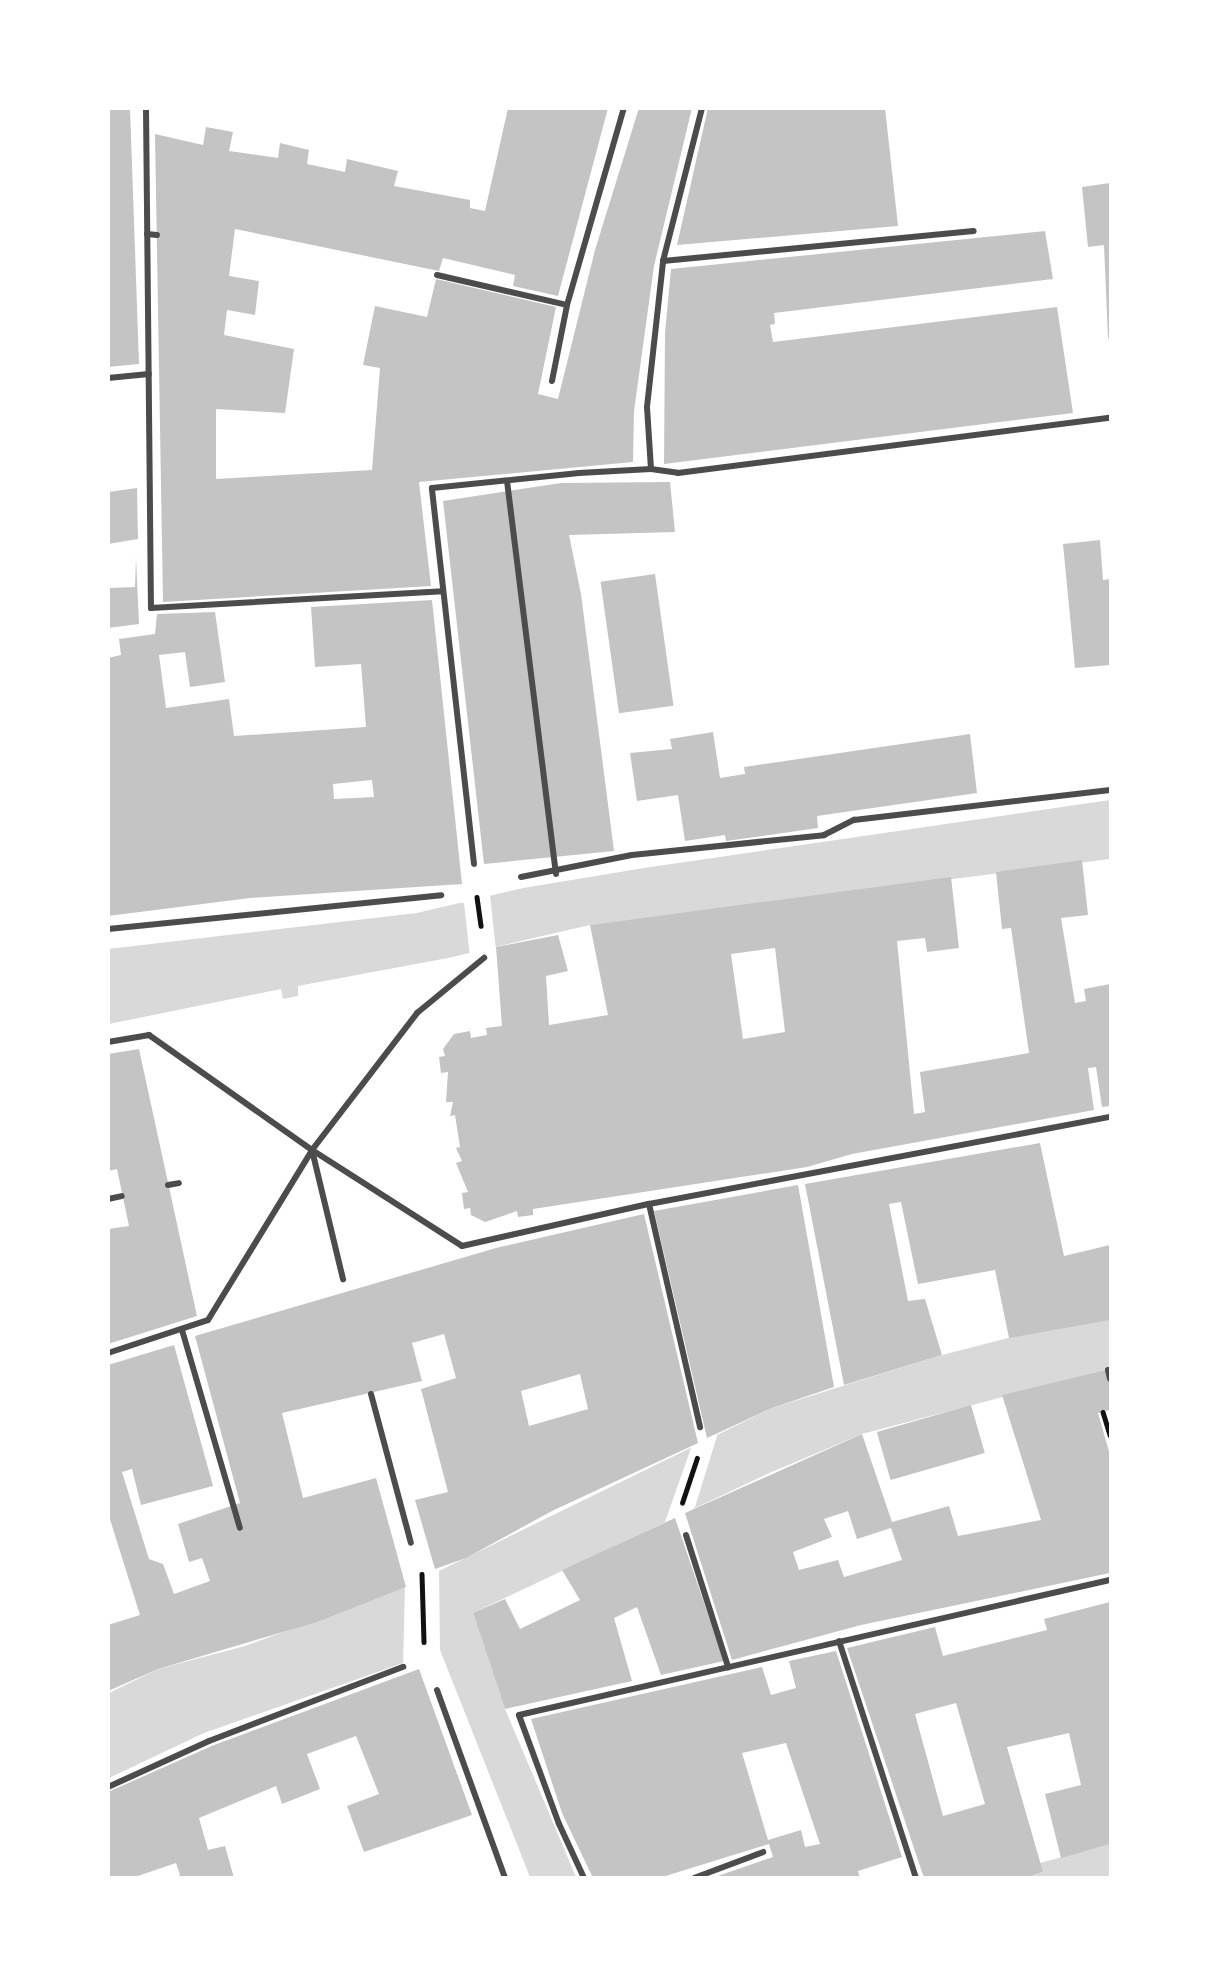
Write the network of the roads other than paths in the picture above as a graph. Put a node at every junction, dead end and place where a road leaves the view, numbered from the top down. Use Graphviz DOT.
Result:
graph roads {
  1 [pos="146,108"];
  2 [pos="624,108"];
  3 [pos="702,108"];
  4 [pos="974,231"];
  5 [pos="147,233"];
  6 [pos="157,235"];
  7 [pos="663,261"];
  8 [pos="437,275"];
  9 [pos="567,305"];
  10 [pos="149,374"];
  11 [pos="108,378"];
  12 [pos="552,381"];
  13 [pos="1111,418"];
  14 [pos="651,469"];
  15 [pos="507,481"];
  16 [pos="443,591"];
  17 [pos="1111,790"];
  18 [pos="474,864"];
  19 [pos="556,874"];
  20 [pos="521,877"];
  21 [pos="442,895"];
  22 [pos="108,929"];
  23 [pos="484,958"];
  24 [pos="108,1042"];
  25 [pos="1111,1117"];
  26 [pos="312,1150"];
  27 [pos="179,1183"];
  28 [pos="168,1185"];
  29 [pos="122,1196"];
  30 [pos="108,1199"];
  31 [pos="649,1204"];
  32 [pos="343,1279"];
  33 [pos="182,1331"];
  34 [pos="108,1353"];
  35 [pos="1108,1370"];
  36 [pos="1111,1379"];
  37 [pos="371,1394"];
  38 [pos="700,1427"];
  39 [pos="240,1528"];
  40 [pos="686,1535"];
  41 [pos="411,1543"];
  42 [pos="1111,1580"];
  43 [pos="839,1642"];
  44 [pos="403,1667"];
  45 [pos="728,1667"];
  46 [pos="437,1690"];
  47 [pos="108,1787"];
  48 [pos="763,1852"];
  49 [pos="505,1878"];
  50 [pos="584,1878"];
  51 [pos="694,1878"];
  52 [pos="916,1878"];
  1 -- 5 [label="street"];
  2 -- 9 [label="street"];
  3 -- 7 [label="street"];
  4 -- 7 [label="street"];
  5 -- 6 [label="street"];
  5 -- 10 [label="street"];
  7 -- 14 [label="street"];
  8 -- 9 [label="street"];
  9 -- 12 [label="street"];
  10 -- 11 [label="street"];
  10 -- 16 [label="street"];
  13 -- 14 [label="street"];
  14 -- 15 [label="street"];
  15 -- 16 [label="street"];
  15 -- 19 [label="street"];
  16 -- 18 [label="street"];
  17 -- 19 [label="street"];
  19 -- 20 [label="street"];
  21 -- 22 [label="street"];
  23 -- 26 [label="street"];
  24 -- 26 [label="street"];
  25 -- 31 [label="street"];
  26 -- 31 [label="street"];
  26 -- 32 [label="street"];
  26 -- 33 [label="street"];
  27 -- 28 [label="street"];
  29 -- 30 [label="street"];
  31 -- 38 [label="street"];
  33 -- 34 [label="street"];
  33 -- 39 [label="street"];
  35 -- 36 [label="street"];
  37 -- 41 [label="street"];
  40 -- 45 [label="street"];
  42 -- 43 [label="street"];
  43 -- 45 [label="street"];
  43 -- 52 [label="street"];
  44 -- 47 [label="street"];
  45 -- 50 [label="street"];
  46 -- 49 [label="street"];
  48 -- 51 [label="street"];
}
